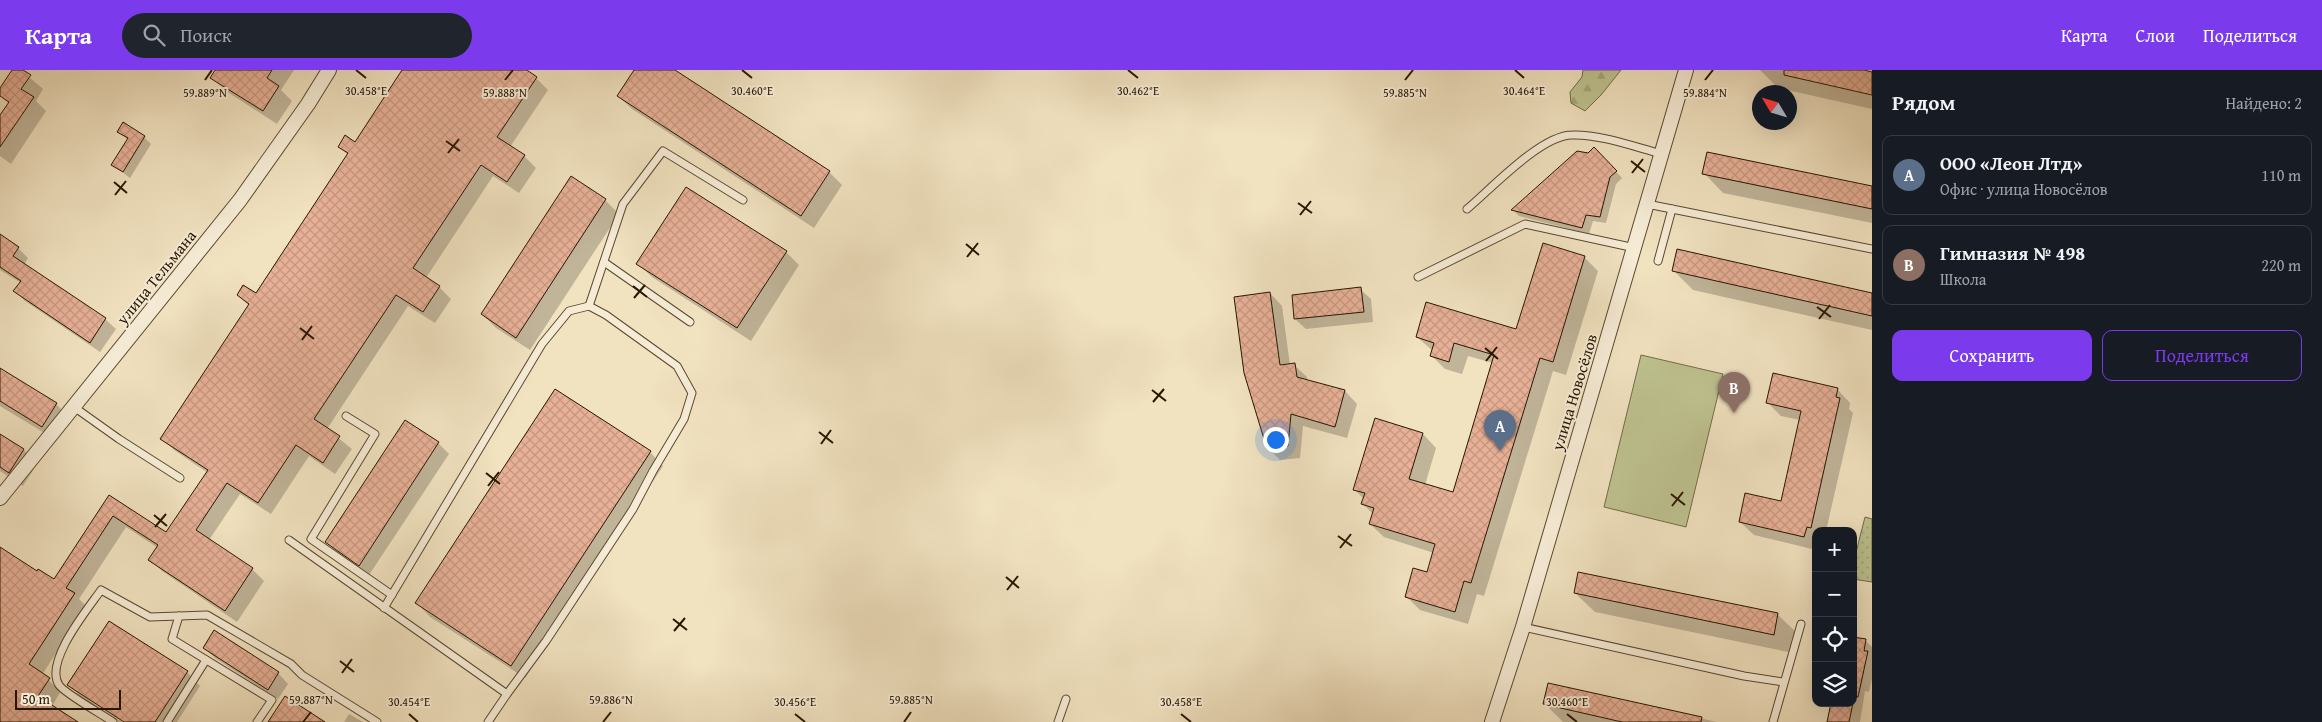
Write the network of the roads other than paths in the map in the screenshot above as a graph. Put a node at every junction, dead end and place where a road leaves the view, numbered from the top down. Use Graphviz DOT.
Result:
graph roads {
  1 [pos="329,70"];
  2 [pos="1686,70"];
  3 [pos="1662,154"];
  4 [pos="743,200"];
  5 [pos="1648,204"];
  6 [pos="1672,208"];
  7 [pos="1467,210"];
  8 [pos="1635,248"];
  9 [pos="1872,250"];
  10 [pos="1658,261"];
  11 [pos="604,262"];
  12 [pos="1418,277"];
  13 [pos="589,306"];
  14 [pos="690,322"];
  15 [pos="74,407"];
  16 [pos="346,416"];
  17 [pos="180,478"];
  18 [pos="1,494"];
  19 [pos="289,540"];
  20 [pos="392,595"];
  21 [pos="384,608"];
  22 [pos="179,616"];
  23 [pos="1801,624"];
  24 [pos="1523,627"];
  25 [pos="206,660"];
  26 [pos="1784,682"];
  27 [pos="507,694"];
  28 [pos="1066,699"];
  29 [pos="113,722"];
  30 [pos="167,722"];
  31 [pos="257,722"];
  32 [pos="376,722"];
  33 [pos="488,722"];
  34 [pos="1058,722"];
  35 [pos="1492,722"];
  36 [pos="1773,722"];
  1 -- 15 [label="street, улица Тельмана"];
  2 -- 3 [label="street, улица Новосёлов"];
  3 -- 5 [label="street, улица Новосёлов"];
  3 -- 7 [label="lane"];
  4 -- 11 [label="lane"];
  5 -- 6 [label="lane"];
  5 -- 8 [label="street, улица Новосёлов"];
  6 -- 9 [label="lane"];
  6 -- 10 [label="lane"];
  8 -- 12 [label="lane"];
  8 -- 24 [label="street, улица Новосёлов"];
  11 -- 13 [label="lane"];
  11 -- 14 [label="lane"];
  13 -- 20 [label="lane"];
  13 -- 27 [label="lane"];
  15 -- 17 [label="lane"];
  15 -- 18 [label="street, улица Тельмана"];
  16 -- 20 [label="lane"];
  19 -- 21 [label="lane"];
  20 -- 21 [label="lane"];
  21 -- 27 [label="lane"];
  22 -- 25 [label="lane"];
  22 -- 29 [label="lane"];
  22 -- 32 [label="lane"];
  23 -- 26 [label="lane"];
  24 -- 26 [label="lane"];
  24 -- 35 [label="street, улица Новосёлов"];
  25 -- 30 [label="lane"];
  25 -- 31 [label="lane"];
  26 -- 36 [label="lane"];
  27 -- 33 [label="lane"];
  28 -- 34 [label="lane"];
}
